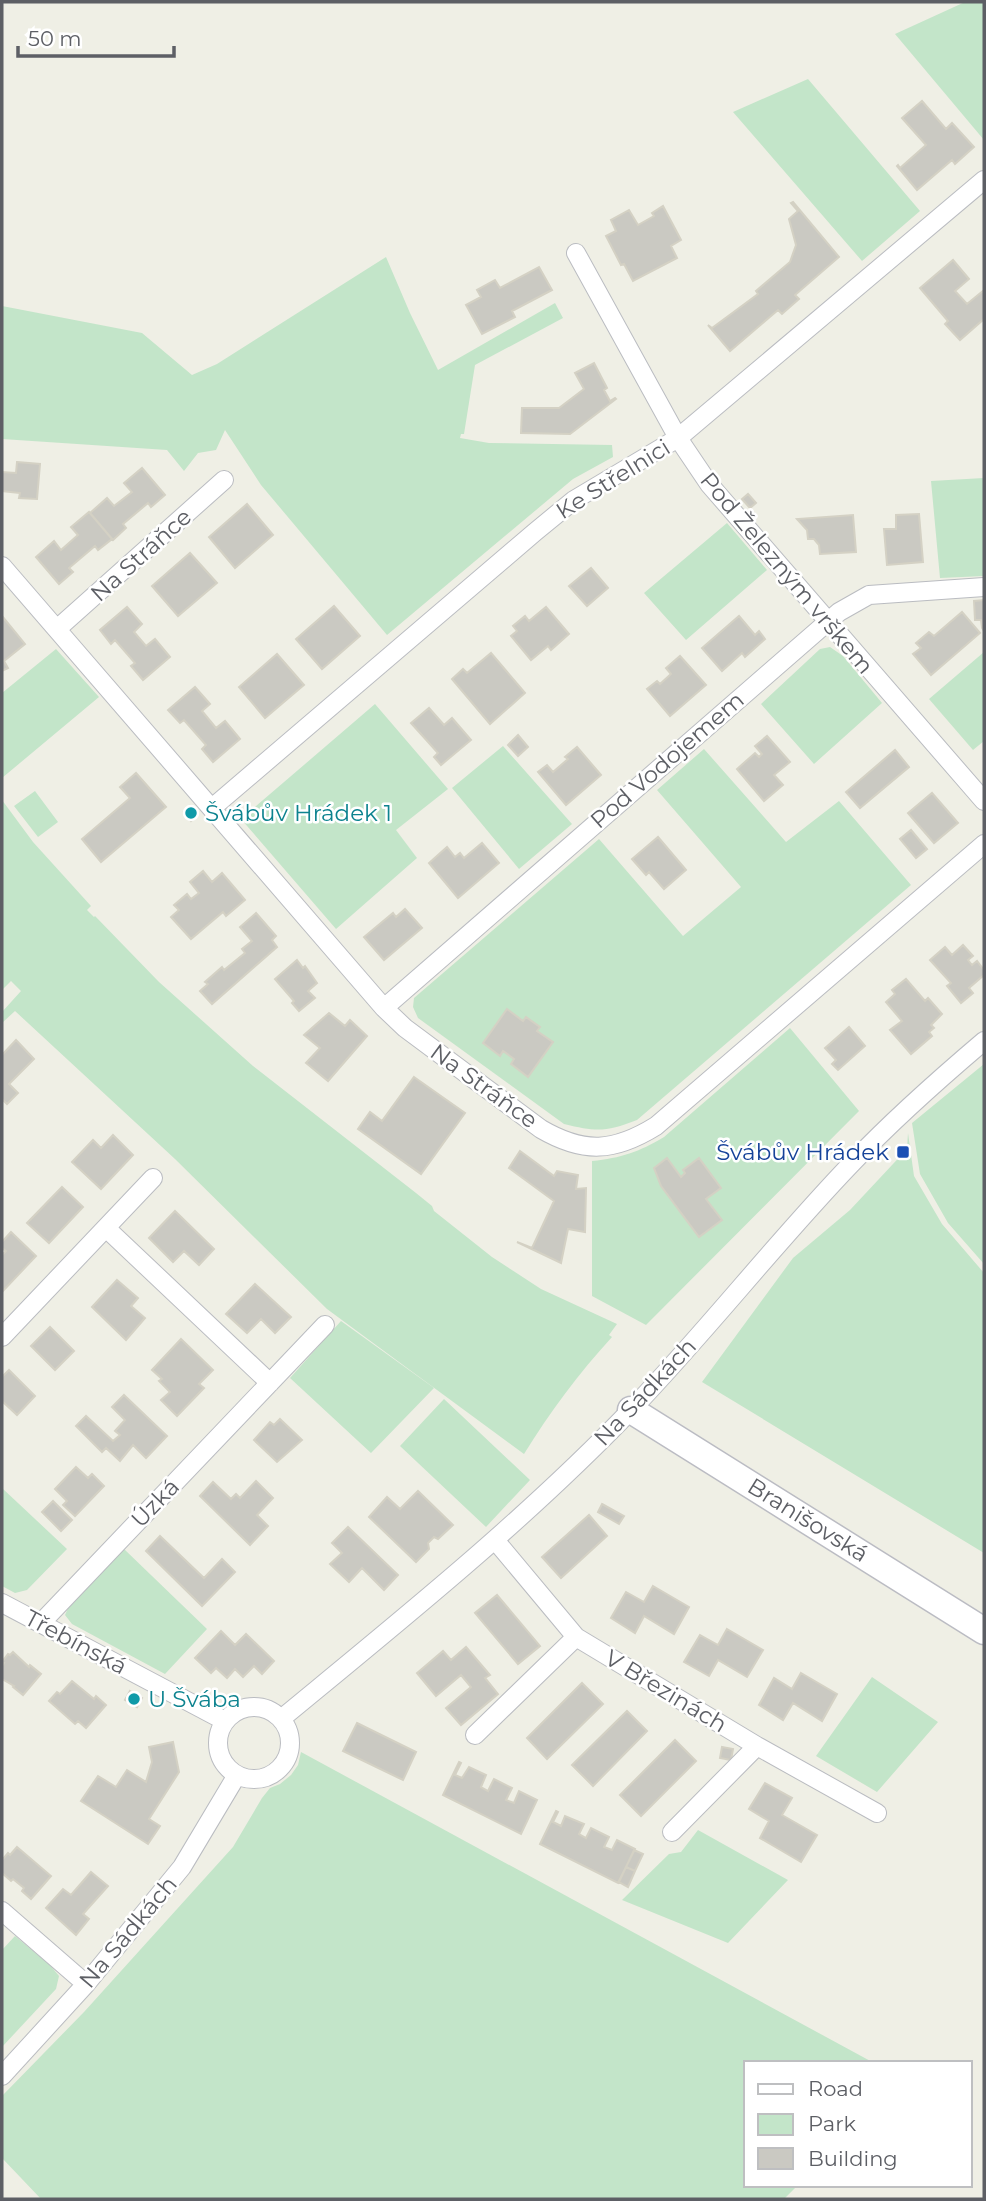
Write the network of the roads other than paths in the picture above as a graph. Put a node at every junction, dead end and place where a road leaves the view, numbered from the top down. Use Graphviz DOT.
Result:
graph roads {
  1 [pos="984,180"];
  2 [pos="576,253"];
  3 [pos="678,438"];
  4 [pos="225,480"];
  5 [pos="2,566"];
  6 [pos="984,587"];
  7 [pos="827,621"];
  8 [pos="57,629"];
  9 [pos="984,801"];
  10 [pos="212,808"];
  11 [pos="984,844"];
  12 [pos="384,1008"];
  13 [pos="984,1041"];
  14 [pos="153,1178"];
  15 [pos="106,1227"];
  16 [pos="325,1325"];
  17 [pos="2,1337"];
  18 [pos="270,1383"];
  19 [pos="631,1410"];
  20 [pos="495,1540"];
  21 [pos="2,1603"];
  22 [pos="41,1623"];
  23 [pos="984,1631"];
  24 [pos="576,1637"];
  25 [pos="281,1719"];
  26 [pos="225,1721"];
  27 [pos="475,1735"];
  28 [pos="757,1745"];
  29 [pos="237,1775"];
  30 [pos="877,1813"];
  31 [pos="672,1832"];
  32 [pos="2,1911"];
  33 [pos="86,1984"];
  34 [pos="2,2076"];
  1 -- 3 [label="street, Ke Střelnici"];
  2 -- 3 [label="street, Pod Železným vrškem"];
  3 -- 7 [label="street, Pod Železným vrškem"];
  3 -- 10 [label="street, Ke Střelnici"];
  4 -- 8 [label="street, Na Stráňce"];
  5 -- 8 [label="street, Na Stráňce"];
  6 -- 7 [label="street, Pod Vodojemem"];
  7 -- 9 [label="street, Pod Železným vrškem"];
  7 -- 12 [label="street, Pod Vodojemem"];
  8 -- 10 [label="street, Na Stráňce"];
  10 -- 12 [label="street, Na Stráňce"];
  11 -- 12 [label="street, Na Stráňce"];
  13 -- 19 [label="street, Na Sádkách"];
  14 -- 15 [label="street"];
  15 -- 17 [label="street"];
  15 -- 18 [label="street"];
  16 -- 18 [label="street, Úzká"];
  18 -- 22 [label="street, Úzká"];
  19 -- 20 [label="street, Na Sádkách"];
  19 -- 23 [label="street, Branišovská"];
  20 -- 24 [label="street, V Březinách"];
  20 -- 25 [label="street, Na Sádkách"];
  21 -- 22 [label="street, Třebínská"];
  22 -- 26 [label="street, Třebínská"];
  24 -- 27 [label="street"];
  24 -- 28 [label="street, V Březinách"];
  25 -- 26 [label="street"];
  25 -- 29 [label="street"];
  26 -- 29 [label="street"];
  28 -- 30 [label="street, V Březinách"];
  28 -- 31 [label="street, V Březinách"];
  29 -- 33 [label="street, Na Sádkách"];
  32 -- 33 [label="street"];
  33 -- 34 [label="street, Na Sádkách"];
}
